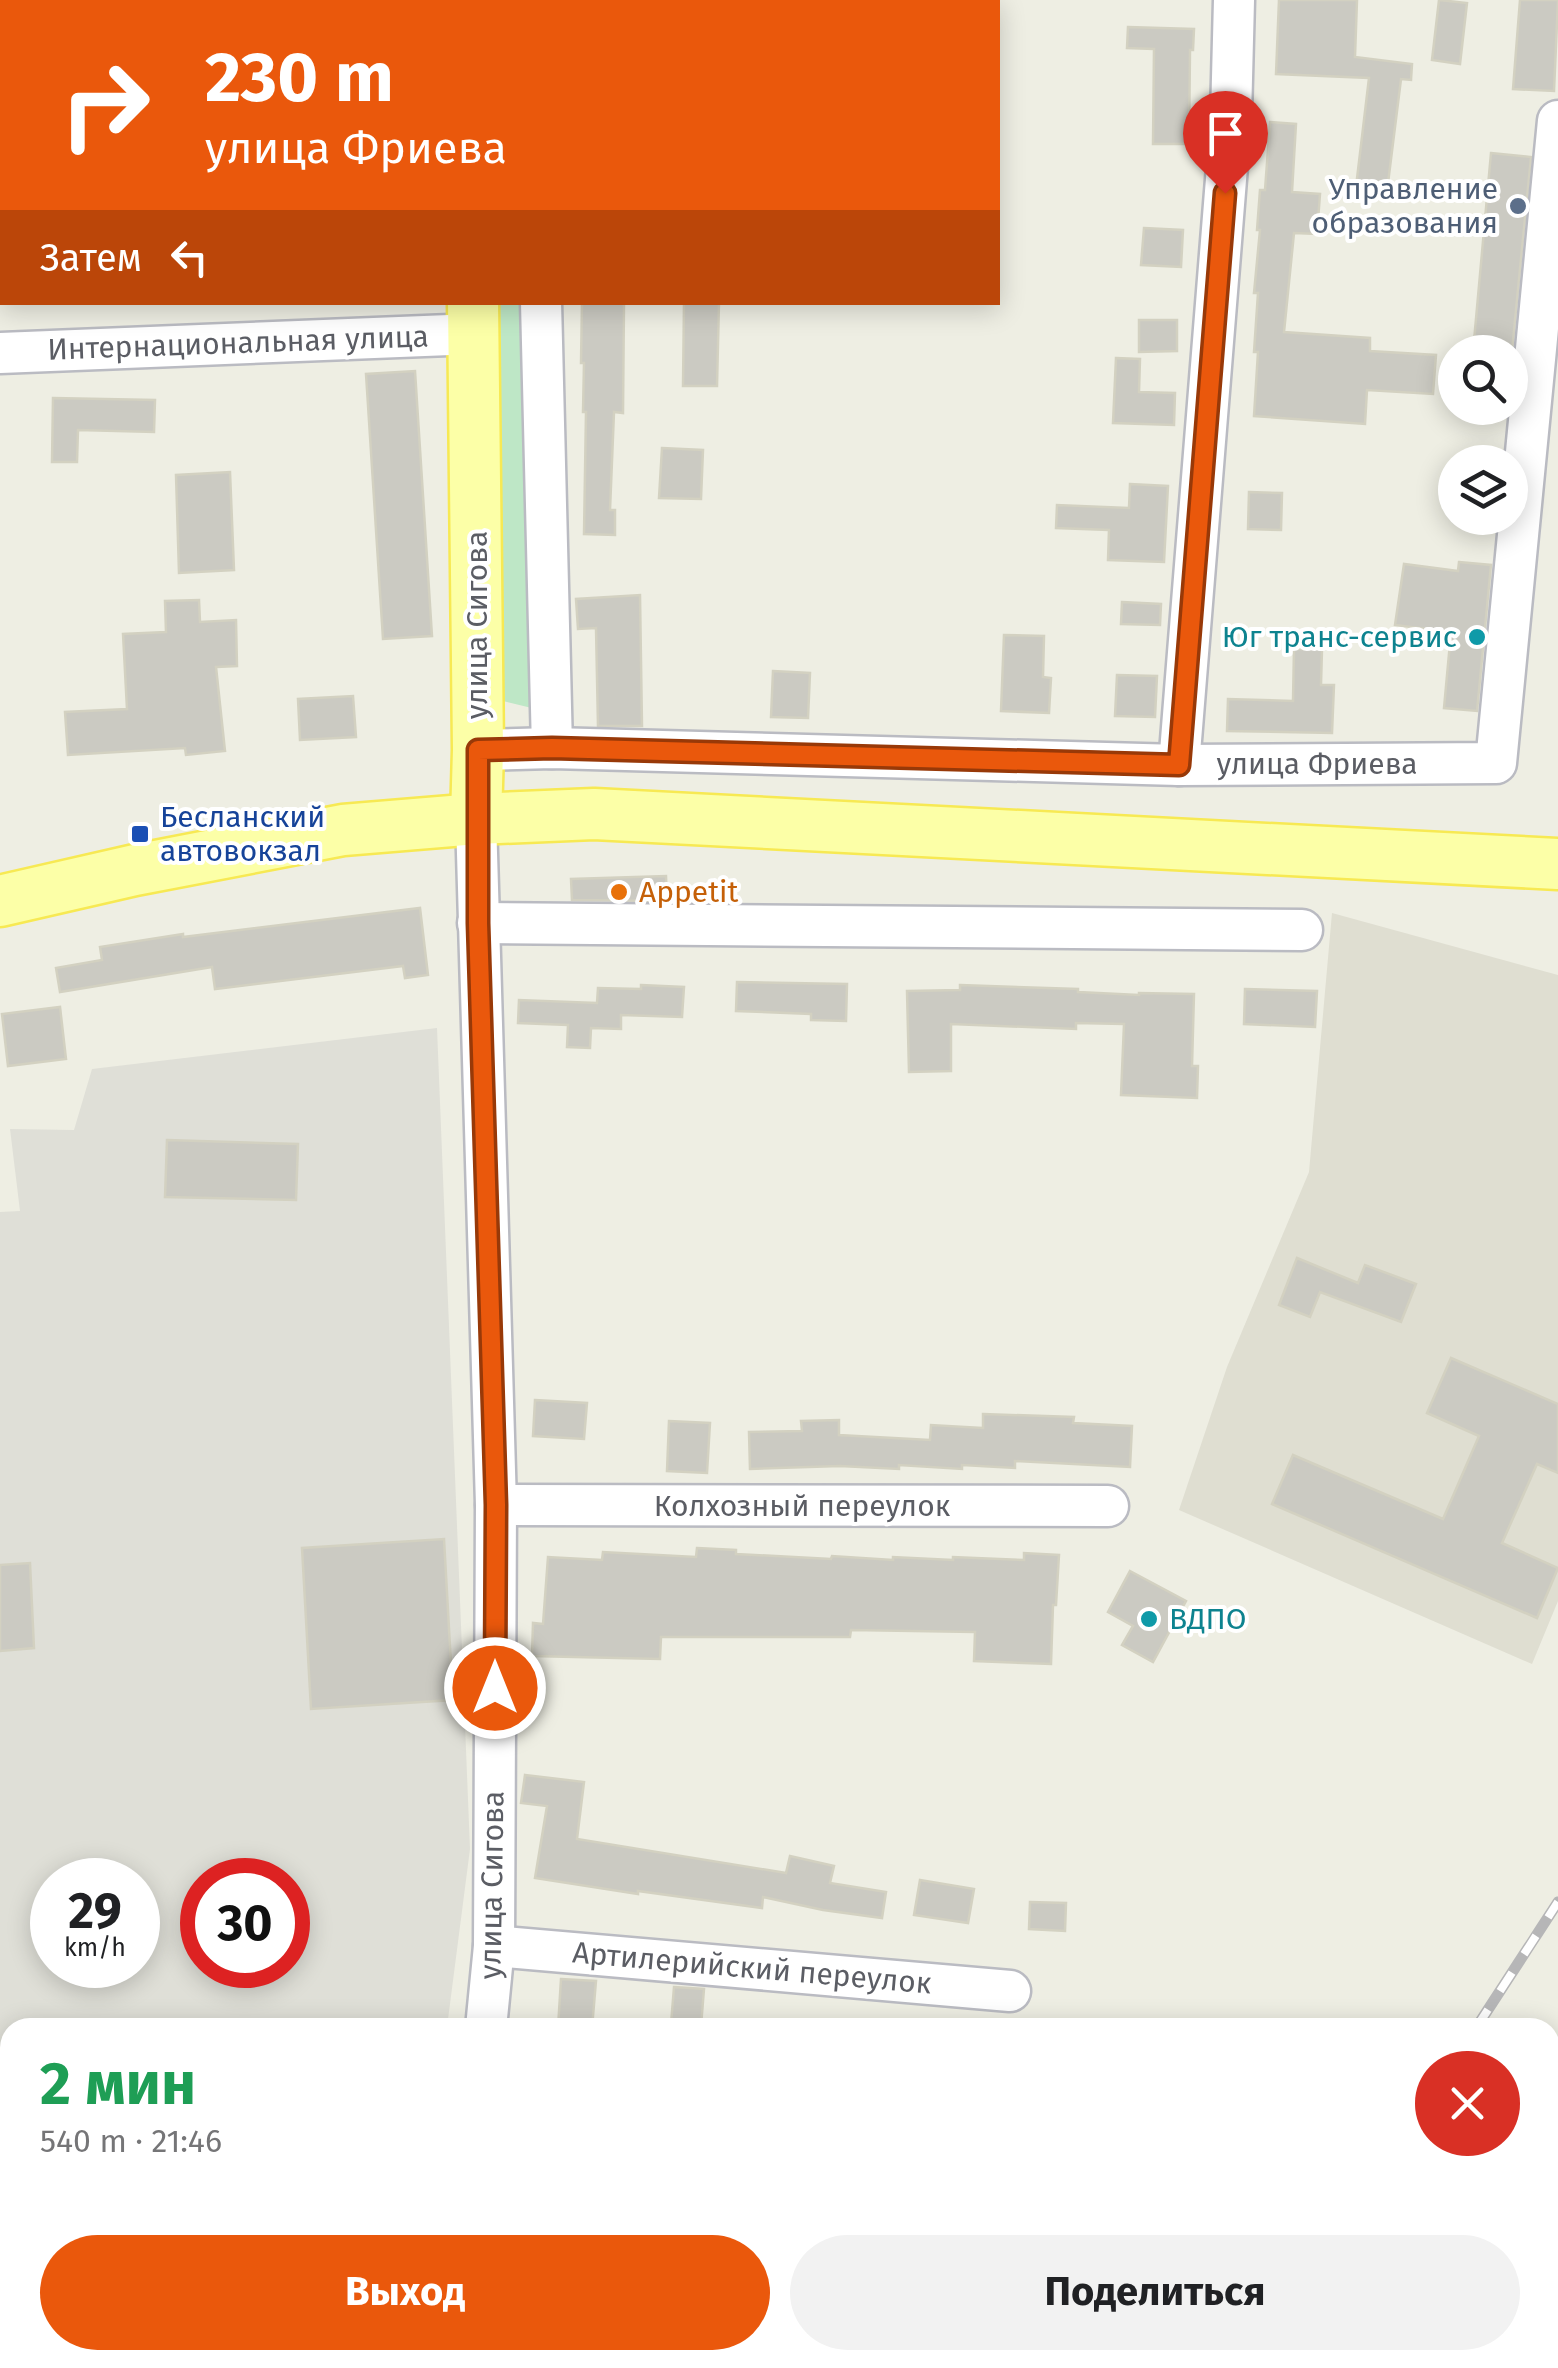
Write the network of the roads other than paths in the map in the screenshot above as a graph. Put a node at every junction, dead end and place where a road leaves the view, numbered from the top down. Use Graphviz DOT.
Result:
graph roads {
  1 [pos="1234,0"];
  2 [pos="1558,121"];
  3 [pos="542,305"];
  4 [pos="474,318"];
  5 [pos="0,353"];
  6 [pos="552,748"];
  7 [pos="478,750"];
  8 [pos="1179,765"];
  9 [pos="476,819"];
  10 [pos="1558,864"];
  11 [pos="0,901"];
  12 [pos="478,923"];
  13 [pos="1302,930"];
  14 [pos="496,1505"];
  15 [pos="1108,1506"];
  16 [pos="494,1946"];
  17 [pos="1010,1991"];
  18 [pos="487,2018"];
  1 -- 8 [label="street"];
  2 -- 8 [label="street, улица Фриева"];
  3 -- 6 [label="street"];
  4 -- 5 [label="street, Интернациональная улица"];
  4 -- 7 [label="main road, улица Сигова"];
  6 -- 7 [label="street, улица Фриева"];
  6 -- 8 [label="street, улица Фриева"];
  7 -- 9 [label="main road, улица Сигова"];
  9 -- 10 [label="main road"];
  9 -- 11 [label="main road"];
  9 -- 12 [label="street, улица Сигова"];
  12 -- 13 [label="street"];
  12 -- 14 [label="street, улица Сигова"];
  14 -- 15 [label="street, Колхозный переулок"];
  14 -- 16 [label="street, улица Сигова"];
  16 -- 17 [label="street, Артилерийский переулок"];
  16 -- 18 [label="street, улица Сигова"];
}
